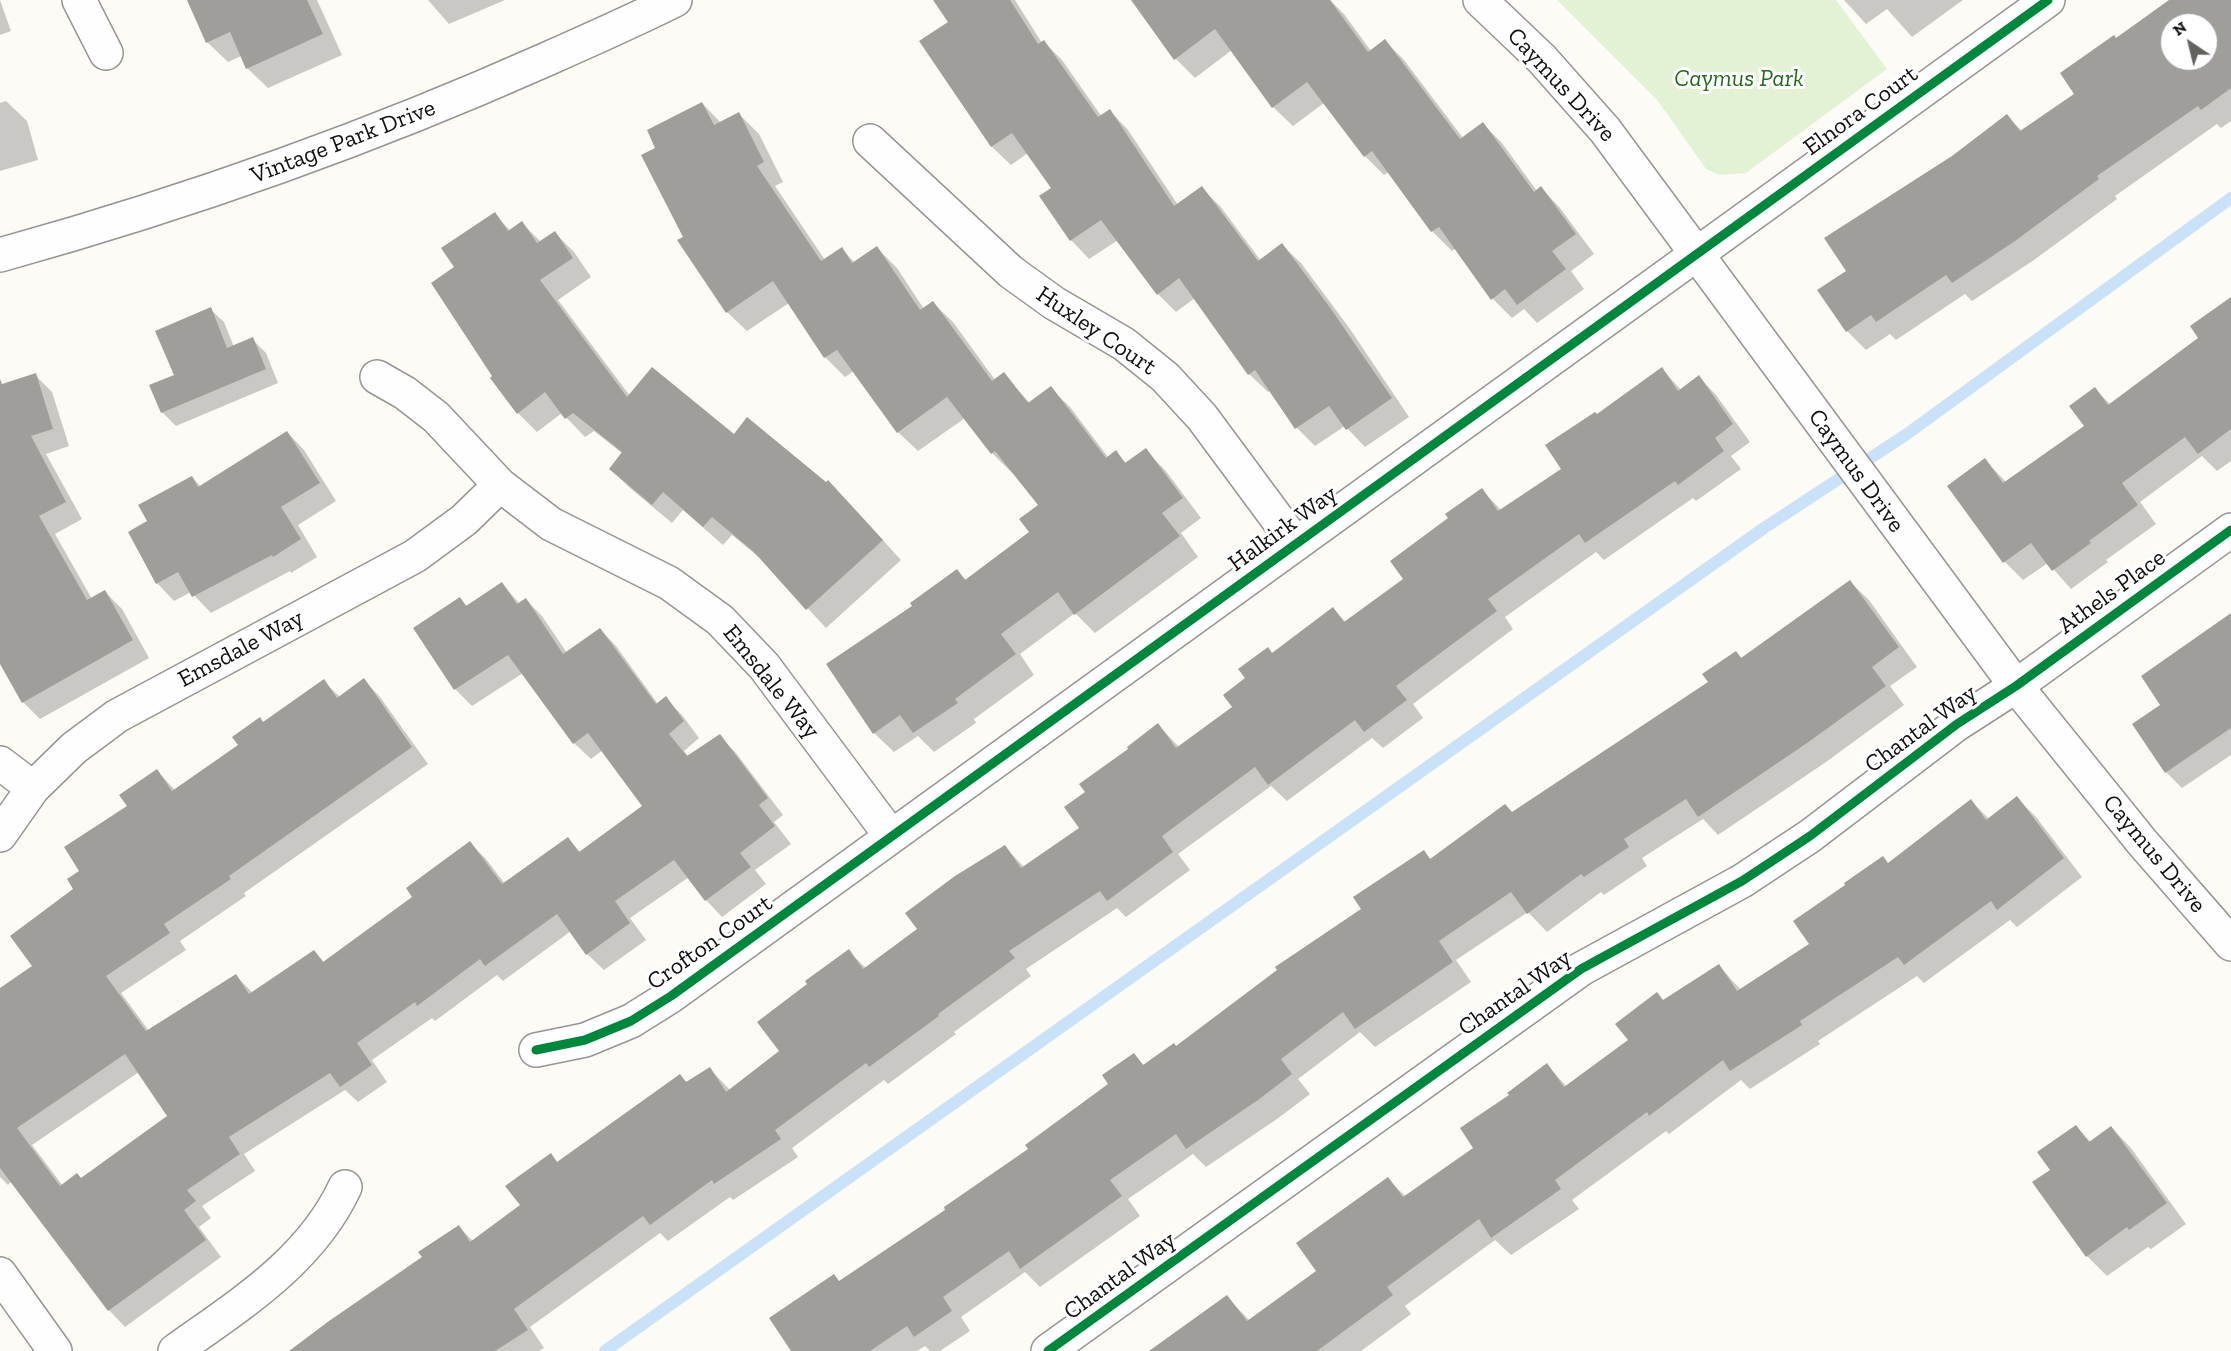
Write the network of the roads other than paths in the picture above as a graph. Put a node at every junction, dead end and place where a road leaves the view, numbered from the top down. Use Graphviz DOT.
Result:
graph roads {
  1 [pos="79,0"];
  2 [pos="675,0"];
  3 [pos="1480,0"];
  4 [pos="2048,0"];
  5 [pos="106,53"];
  6 [pos="870,141"];
  7 [pos="1698,253"];
  8 [pos="0,255"];
  9 [pos="377,377"];
  10 [pos="500,485"];
  11 [pos="2231,530"];
  12 [pos="1296,544"];
  13 [pos="2016,686"];
  14 [pos="0,763"];
  15 [pos="33,788"];
  16 [pos="0,835"];
  17 [pos="891,836"];
  18 [pos="2231,944"];
  19 [pos="536,1050"];
  20 [pos="345,1187"];
  21 [pos="0,1274"];
  22 [pos="55,1351"];
  23 [pos="175,1351"];
  24 [pos="1048,1351"];
  1 -- 5 [label="street"];
  2 -- 8 [label="street, Vintage Park Drive"];
  3 -- 7 [label="street, Caymus Drive"];
  4 -- 7 [label="street, Elnora Court"];
  6 -- 12 [label="street, Huxley Court"];
  7 -- 12 [label="street, Halkirk Way"];
  7 -- 13 [label="street, Caymus Drive"];
  9 -- 10 [label="street, Emsdale Way"];
  10 -- 15 [label="street, Emsdale Way"];
  10 -- 17 [label="street, Emsdale Way"];
  11 -- 13 [label="street, Athels Place"];
  12 -- 17 [label="street, Halkirk Way"];
  13 -- 18 [label="street, Caymus Drive"];
  13 -- 24 [label="street, Chantal Way"];
  14 -- 15 [label="street"];
  15 -- 16 [label="street, Emsdale Way"];
  17 -- 19 [label="street, Crofton Court"];
  20 -- 23 [label="street"];
  21 -- 22 [label="street"];
}
